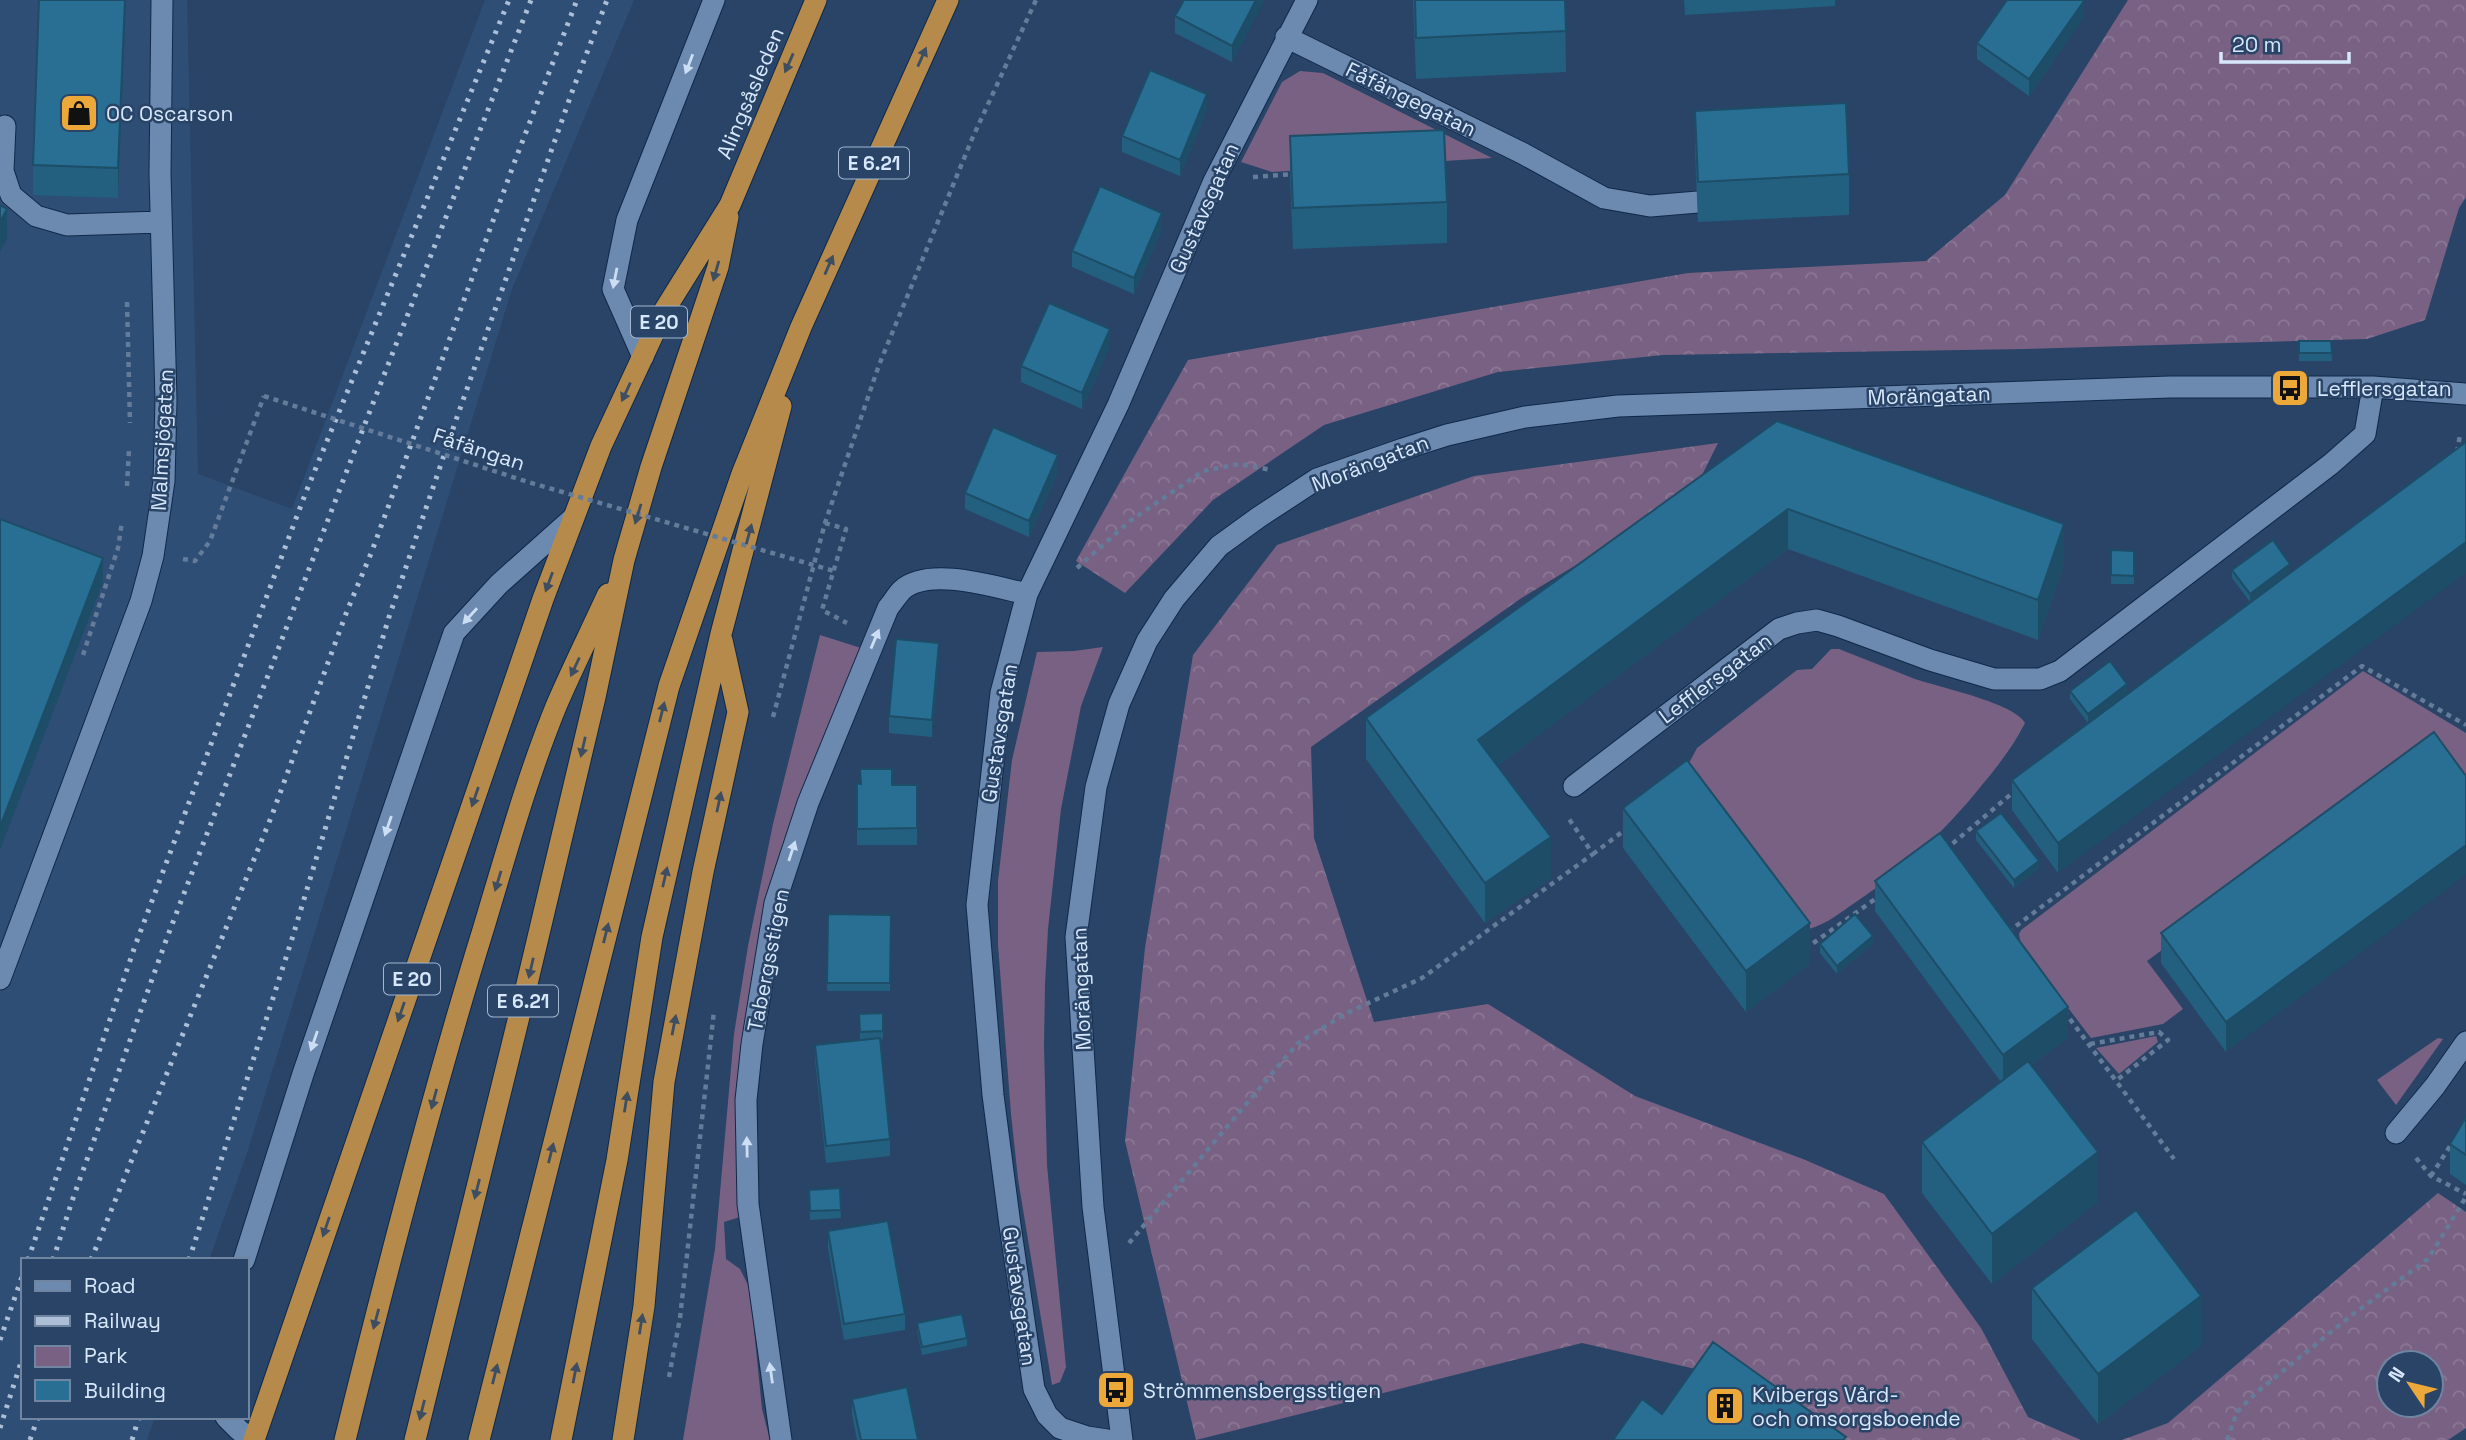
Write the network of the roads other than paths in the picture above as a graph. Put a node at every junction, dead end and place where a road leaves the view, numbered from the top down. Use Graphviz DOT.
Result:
graph roads {
  1 [pos="162,0"];
  2 [pos="714,0"];
  3 [pos="816,0"];
  4 [pos="948,0"];
  5 [pos="1307,0"];
  6 [pos="1286,37"];
  7 [pos="5,126"];
  8 [pos="1698,202"];
  9 [pos="730,205"];
  10 [pos="161,222"];
  11 [pos="801,327"];
  12 [pos="643,356"];
  13 [pos="2373,387"];
  14 [pos="2466,394"];
  15 [pos="573,518"];
  16 [pos="624,560"];
  17 [pos="1027,594"];
  18 [pos="721,634"];
  19 [pos="1574,786"];
  20 [pos="0,979"];
  21 [pos="2466,1042"];
  22 [pos="2396,1133"];
  23 [pos="245,1258"];
  24 [pos="228,1419"];
  25 [pos="253,1440"];
  26 [pos="345,1440"];
  27 [pos="415,1440"];
  28 [pos="479,1440"];
  29 [pos="561,1440"];
  30 [pos="623,1440"];
  31 [pos="781,1440"];
  32 [pos="1107,1440"];
  33 [pos="1122,1440"];
  1 -- 10 [label="street, Malmsjögatan"];
  2 -- 12 [label="street, one-way"];
  3 -- 9 [label="highway, Alingsåsleden / E 20, one-way"];
  11 -- 4 [label="highway, E 6.21, one-way"];
  5 -- 6 [label="street, Gustavsgatan"];
  6 -- 8 [label="street, Fåfängegatan"];
  6 -- 17 [label="street, Gustavsgatan"];
  7 -- 10 [label="street"];
  9 -- 12 [label="highway, E 20"];
  9 -- 16 [label="highway, E 6.21, one-way"];
  10 -- 20 [label="street, Malmsjögatan"];
  18 -- 11 [label="highway, one-way"];
  28 -- 11 [label="highway, E 6.21, one-way"];
  12 -- 15 [label="highway, E 20, one-way"];
  13 -- 14 [label="street, Morängatan"];
  13 -- 19 [label="street, Lefflersgatan"];
  13 -- 33 [label="street, Morängatan"];
  15 -- 23 [label="street, one-way"];
  15 -- 25 [label="highway, E 20, one-way"];
  16 -- 26 [label="highway, one-way"];
  16 -- 27 [label="highway, E 6.21, one-way"];
  31 -- 17 [label="street, Tabergsstigen, one-way"];
  17 -- 32 [label="street, Gustavsgatan"];
  29 -- 18 [label="highway, one-way"];
  30 -- 18 [label="highway, one-way"];
  21 -- 22 [label="street"];
  24 -- 25 [label="street"];
}
